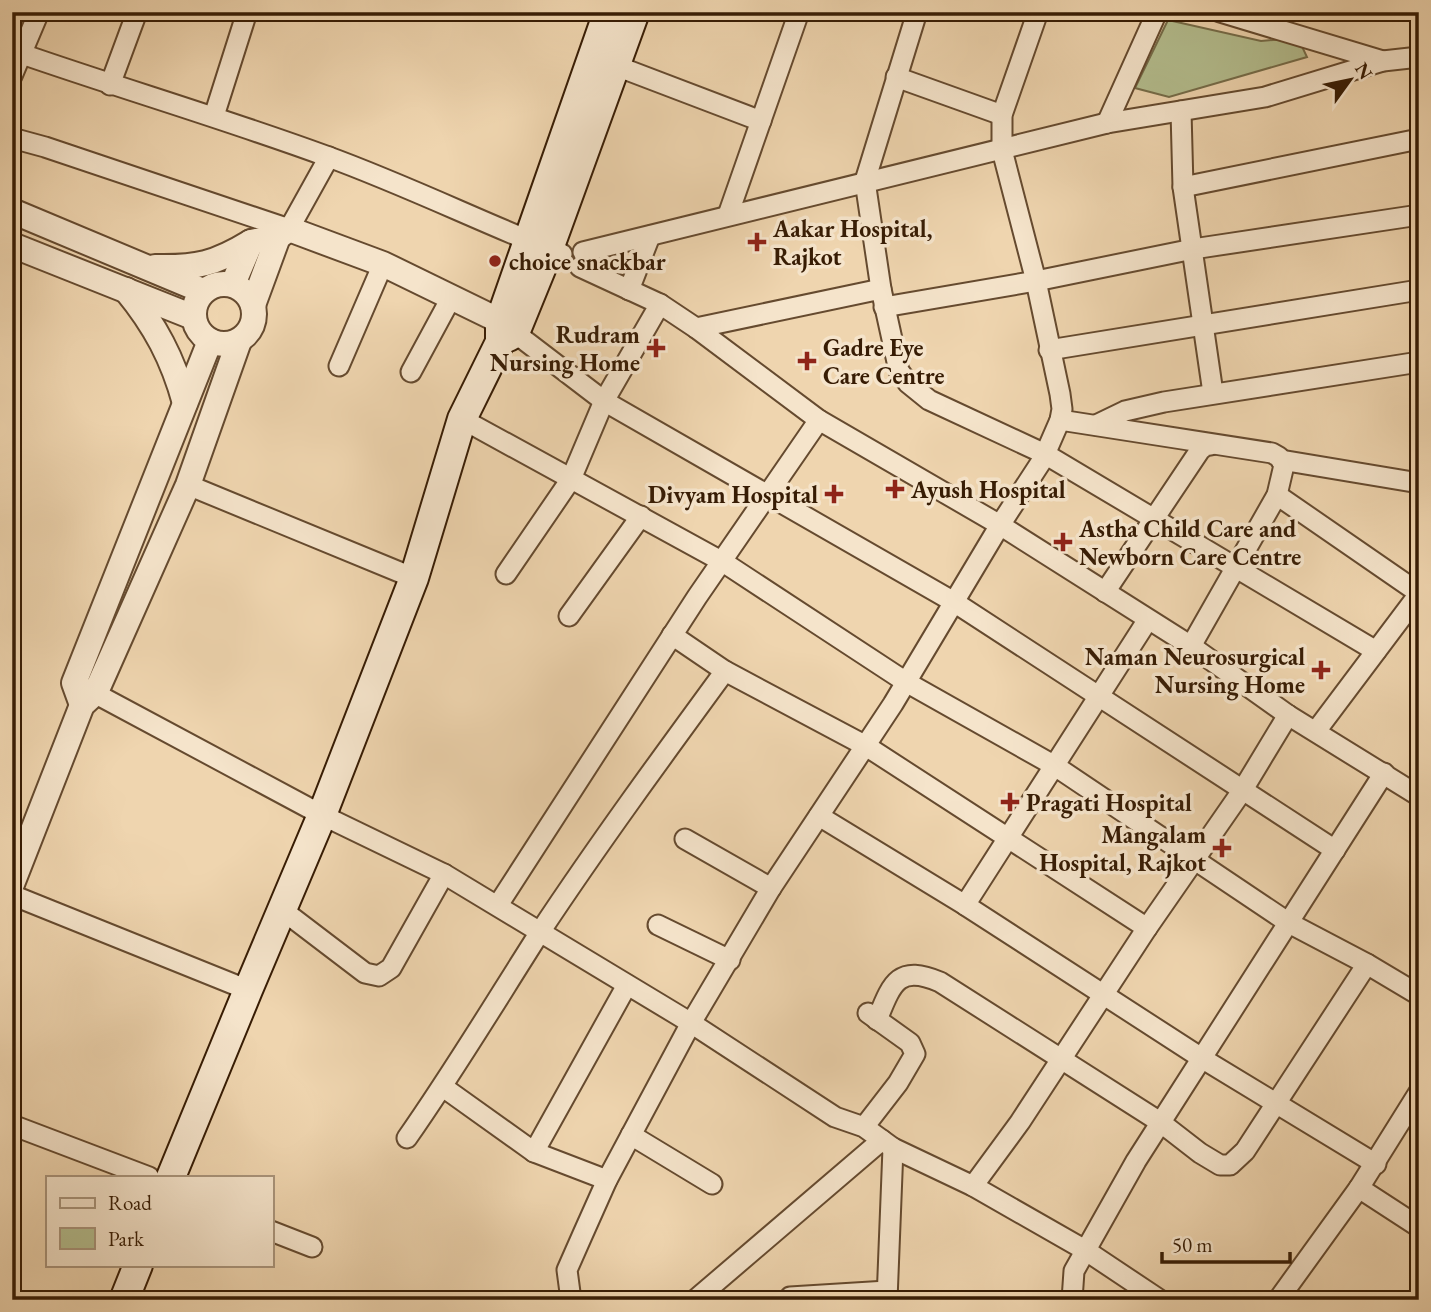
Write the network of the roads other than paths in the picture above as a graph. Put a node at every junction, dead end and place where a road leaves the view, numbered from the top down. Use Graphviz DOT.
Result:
graph roads {
  1 [pos="39,12"];
  2 [pos="137,12"];
  3 [pos="247,12"];
  4 [pos="608,12"];
  5 [pos="635,12"];
  6 [pos="799,12"];
  7 [pos="917,12"];
  8 [pos="1038,12"];
  9 [pos="1157,12"];
  10 [pos="1220,12"];
  11 [pos="22,54"];
  12 [pos="1419,57"];
  13 [pos="604,61"];
  14 [pos="1383,61"];
  15 [pos="12,76"];
  16 [pos="896,77"];
  17 [pos="110,85"];
  18 [pos="1181,111"];
  19 [pos="1002,115"];
  20 [pos="214,116"];
  21 [pos="761,121"];
  22 [pos="1107,123"];
  23 [pos="12,138"];
  24 [pos="1419,139"];
  25 [pos="1002,150"];
  26 [pos="329,157"];
  27 [pos="865,181"];
  28 [pos="1183,187"];
  29 [pos="12,211"];
  30 [pos="728,215"];
  31 [pos="1419,215"];
  32 [pos="284,233"];
  33 [pos="650,236"];
  34 [pos="251,242"];
  35 [pos="12,245"];
  36 [pos="546,248"];
  37 [pos="1194,249"];
  38 [pos="582,260"];
  39 [pos="383,264"];
  40 [pos="147,267"];
  41 [pos="1036,281"];
  42 [pos="233,284"];
  43 [pos="126,290"];
  44 [pos="629,290"];
  45 [pos="1419,290"];
  46 [pos="203,291"];
  47 [pos="451,298"];
  48 [pos="883,298"];
  49 [pos="660,304"];
  50 [pos="253,306"];
  51 [pos="193,317"];
  52 [pos="1203,323"];
  53 [pos="696,328"];
  54 [pos="505,332"];
  55 [pos="210,341"];
  56 [pos="239,341"];
  57 [pos="1049,350"];
  58 [pos="1419,362"];
  59 [pos="338,366"];
  60 [pos="411,372"];
  61 [pos="1213,393"];
  62 [pos="604,401"];
  63 [pos="185,402"];
  64 [pos="462,419"];
  65 [pos="819,420"];
  66 [pos="1060,420"];
  67 [pos="1096,425"];
  68 [pos="1212,445"];
  69 [pos="1045,454"];
  70 [pos="1281,460"];
  71 [pos="571,479"];
  72 [pos="1419,483"];
  73 [pos="188,485"];
  74 [pos="1277,495"];
  75 [pos="768,496"];
  76 [pos="641,516"];
  77 [pos="1155,519"];
  78 [pos="1000,525"];
  79 [pos="723,562"];
  80 [pos="1235,565"];
  81 [pos="506,574"];
  82 [pos="414,578"];
  83 [pos="1105,592"];
  84 [pos="1419,593"];
  85 [pos="954,602"];
  86 [pos="569,616"];
  87 [pos="1147,621"];
  88 [pos="672,635"];
  89 [pos="1191,646"];
  90 [pos="1376,651"];
  91 [pos="725,671"];
  92 [pos="906,682"];
  93 [pos="84,694"];
  94 [pos="1100,698"];
  95 [pos="1288,715"];
  96 [pos="1316,732"];
  97 [pos="866,746"];
  98 [pos="1055,766"];
  99 [pos="1384,773"];
  100 [pos="1242,791"];
  101 [pos="1419,796"];
  102 [pos="322,816"];
  103 [pos="819,816"];
  104 [pos="1008,838"];
  105 [pos="685,839"];
  106 [pos="1335,850"];
  107 [pos="1195,858"];
  108 [pos="444,874"];
  109 [pos="12,884"];
  110 [pos="771,888"];
  111 [pos="12,895"];
  112 [pos="498,905"];
  113 [pos="965,905"];
  114 [pos="281,909"];
  115 [pos="1289,923"];
  116 [pos="657,925"];
  117 [pos="1147,928"];
  118 [pos="541,931"];
  119 [pos="730,960"];
  120 [pos="1367,964"];
  121 [pos="627,985"];
  122 [pos="248,989"];
  123 [pos="1103,995"];
  124 [pos="1419,995"];
  125 [pos="691,1024"];
  126 [pos="1062,1058"];
  127 [pos="1203,1059"];
  128 [pos="443,1087"];
  129 [pos="1419,1092"];
  130 [pos="1275,1102"];
  131 [pos="1160,1122"];
  132 [pos="12,1125"];
  133 [pos="864,1127"];
  134 [pos="631,1135"];
  135 [pos="407,1138"];
  136 [pos="887,1144"];
  137 [pos="534,1152"];
  138 [pos="1376,1164"];
  139 [pos="146,1176"];
  140 [pos="172,1176"];
  141 [pos="607,1180"];
  142 [pos="712,1184"];
  143 [pos="973,1186"];
  144 [pos="1359,1188"];
  145 [pos="1419,1227"];
  146 [pos="273,1232"];
  147 [pos="312,1247"];
  148 [pos="1081,1258"];
  149 [pos="138,1266"];
  150 [pos="887,1295"];
  151 [pos="790,1297"];
  152 [pos="695,1299"];
  153 [pos="124,1300"];
  154 [pos="570,1300"];
  155 [pos="1072,1300"];
  156 [pos="1160,1300"];
  157 [pos="1278,1300"];
  1 -- 11 [label="street"];
  2 -- 17 [label="street"];
  3 -- 20 [label="street"];
  4 -- 13 [label="main road"];
  5 -- 13 [label="main road"];
  6 -- 21 [label="street"];
  7 -- 16 [label="street"];
  8 -- 19 [label="street"];
  9 -- 22 [label="street"];
  10 -- 14 [label="street"];
  11 -- 15 [label="street"];
  11 -- 17 [label="street"];
  12 -- 14 [label="street"];
  13 -- 21 [label="street"];
  13 -- 36 [label="main road"];
  14 -- 18 [label="street"];
  16 -- 19 [label="street"];
  16 -- 27 [label="street"];
  17 -- 20 [label="street"];
  18 -- 22 [label="street"];
  18 -- 28 [label="street"];
  19 -- 25 [label="street"];
  20 -- 26 [label="street"];
  21 -- 30 [label="street"];
  22 -- 25 [label="street"];
  23 -- 32 [label="street"];
  24 -- 28 [label="street"];
  25 -- 27 [label="street"];
  25 -- 41 [label="street"];
  26 -- 32 [label="street"];
  26 -- 36 [label="street"];
  27 -- 30 [label="street"];
  27 -- 48 [label="street"];
  28 -- 37 [label="street"];
  29 -- 40 [label="street"];
  30 -- 33 [label="street"];
  31 -- 37 [label="street"];
  32 -- 34 [label="street"];
  32 -- 39 [label="street"];
  32 -- 50 [label="street"];
  33 -- 38 [label="street"];
  33 -- 44 [label="street"];
  34 -- 40 [label="street"];
  34 -- 42 [label="street"];
  35 -- 43 [label="street"];
  36 -- 38 [label="street"];
  36 -- 54 [label="main road"];
  37 -- 41 [label="street"];
  37 -- 52 [label="street"];
  38 -- 44 [label="street"];
  39 -- 47 [label="street"];
  39 -- 59 [label="street"];
  40 -- 46 [label="street"];
  41 -- 48 [label="street"];
  41 -- 57 [label="street"];
  42 -- 46 [label="street"];
  42 -- 50 [label="street"];
  43 -- 51 [label="street"];
  43 -- 63 [label="street"];
  44 -- 49 [label="street"];
  45 -- 52 [label="street"];
  46 -- 51 [label="street"];
  47 -- 54 [label="street"];
  47 -- 60 [label="street"];
  48 -- 53 [label="street"];
  48 -- 69 [label="street"];
  49 -- 53 [label="street"];
  49 -- 62 [label="street"];
  50 -- 56 [label="street"];
  51 -- 55 [label="street"];
  52 -- 57 [label="street"];
  52 -- 61 [label="street"];
  53 -- 65 [label="street"];
  54 -- 62 [label="street"];
  54 -- 64 [label="main road"];
  55 -- 56 [label="street"];
  55 -- 63 [label="street"];
  56 -- 73 [label="street"];
  57 -- 66 [label="street"];
  58 -- 61 [label="street"];
  61 -- 67 [label="street"];
  62 -- 71 [label="street"];
  62 -- 75 [label="street"];
  63 -- 93 [label="street"];
  64 -- 71 [label="street"];
  64 -- 82 [label="main road"];
  65 -- 75 [label="street"];
  65 -- 78 [label="street"];
  66 -- 67 [label="street"];
  66 -- 69 [label="street"];
  67 -- 68 [label="street"];
  68 -- 70 [label="street"];
  68 -- 77 [label="street"];
  69 -- 77 [label="street"];
  69 -- 78 [label="street"];
  70 -- 72 [label="street"];
  70 -- 74 [label="street"];
  71 -- 76 [label="street"];
  71 -- 81 [label="street"];
  73 -- 82 [label="street"];
  73 -- 93 [label="street"];
  74 -- 80 [label="street"];
  74 -- 84 [label="street"];
  75 -- 79 [label="street"];
  75 -- 85 [label="street"];
  76 -- 79 [label="street"];
  76 -- 86 [label="street"];
  77 -- 80 [label="street"];
  77 -- 83 [label="street"];
  78 -- 83 [label="street"];
  78 -- 85 [label="street"];
  79 -- 88 [label="street"];
  79 -- 92 [label="street"];
  80 -- 89 [label="street"];
  80 -- 90 [label="street"];
  82 -- 102 [label="main road"];
  83 -- 87 [label="street"];
  84 -- 90 [label="street"];
  85 -- 92 [label="street"];
  85 -- 94 [label="street"];
  87 -- 89 [label="street"];
  87 -- 94 [label="street"];
  88 -- 91 [label="street"];
  88 -- 112 [label="street"];
  89 -- 95 [label="street"];
  90 -- 96 [label="street"];
  91 -- 97 [label="street"];
  91 -- 118 [label="street"];
  92 -- 97 [label="street"];
  92 -- 98 [label="street"];
  93 -- 102 [label="street"];
  93 -- 109 [label="street"];
  94 -- 98 [label="street"];
  94 -- 100 [label="street"];
  95 -- 96 [label="street"];
  95 -- 100 [label="street"];
  96 -- 99 [label="street"];
  97 -- 103 [label="street"];
  97 -- 104 [label="street"];
  98 -- 104 [label="street"];
  98 -- 107 [label="street"];
  99 -- 101 [label="street"];
  99 -- 106 [label="street"];
  100 -- 106 [label="street"];
  100 -- 107 [label="street"];
  102 -- 108 [label="street"];
  102 -- 114 [label="main road"];
  103 -- 110 [label="street"];
  103 -- 113 [label="street"];
  104 -- 113 [label="street"];
  104 -- 117 [label="street"];
  105 -- 110 [label="street"];
  106 -- 115 [label="street"];
  107 -- 115 [label="street"];
  107 -- 117 [label="street"];
  108 -- 112 [label="street"];
  108 -- 114 [label="street"];
  110 -- 119 [label="street"];
  111 -- 122 [label="street"];
  112 -- 118 [label="street"];
  113 -- 123 [label="street"];
  114 -- 122 [label="main road"];
  115 -- 120 [label="street"];
  115 -- 127 [label="street"];
  116 -- 119 [label="street"];
  117 -- 123 [label="street"];
  118 -- 121 [label="street"];
  118 -- 128 [label="street"];
  119 -- 125 [label="street"];
  120 -- 124 [label="street"];
  120 -- 130 [label="street"];
  121 -- 125 [label="street"];
  121 -- 137 [label="street"];
  122 -- 140 [label="main road"];
  123 -- 126 [label="street"];
  123 -- 127 [label="street"];
  125 -- 133 [label="street"];
  125 -- 134 [label="street"];
  126 -- 131 [label="street"];
  126 -- 133 [label="street"];
  126 -- 143 [label="street"];
  127 -- 130 [label="street"];
  127 -- 131 [label="street"];
  128 -- 135 [label="street"];
  128 -- 137 [label="street"];
  129 -- 138 [label="street"];
  130 -- 131 [label="street"];
  130 -- 138 [label="street"];
  131 -- 148 [label="street"];
  132 -- 139 [label="street"];
  133 -- 136 [label="street"];
  134 -- 141 [label="street"];
  134 -- 142 [label="street"];
  136 -- 143 [label="street"];
  136 -- 150 [label="street"];
  136 -- 152 [label="street"];
  137 -- 141 [label="street"];
  138 -- 144 [label="street"];
  141 -- 154 [label="street"];
  143 -- 148 [label="street"];
  144 -- 145 [label="street"];
  144 -- 157 [label="street"];
  146 -- 147 [label="street"];
  148 -- 155 [label="street"];
  148 -- 156 [label="street"];
  149 -- 153 [label="main road"];
  150 -- 151 [label="street"];
}
